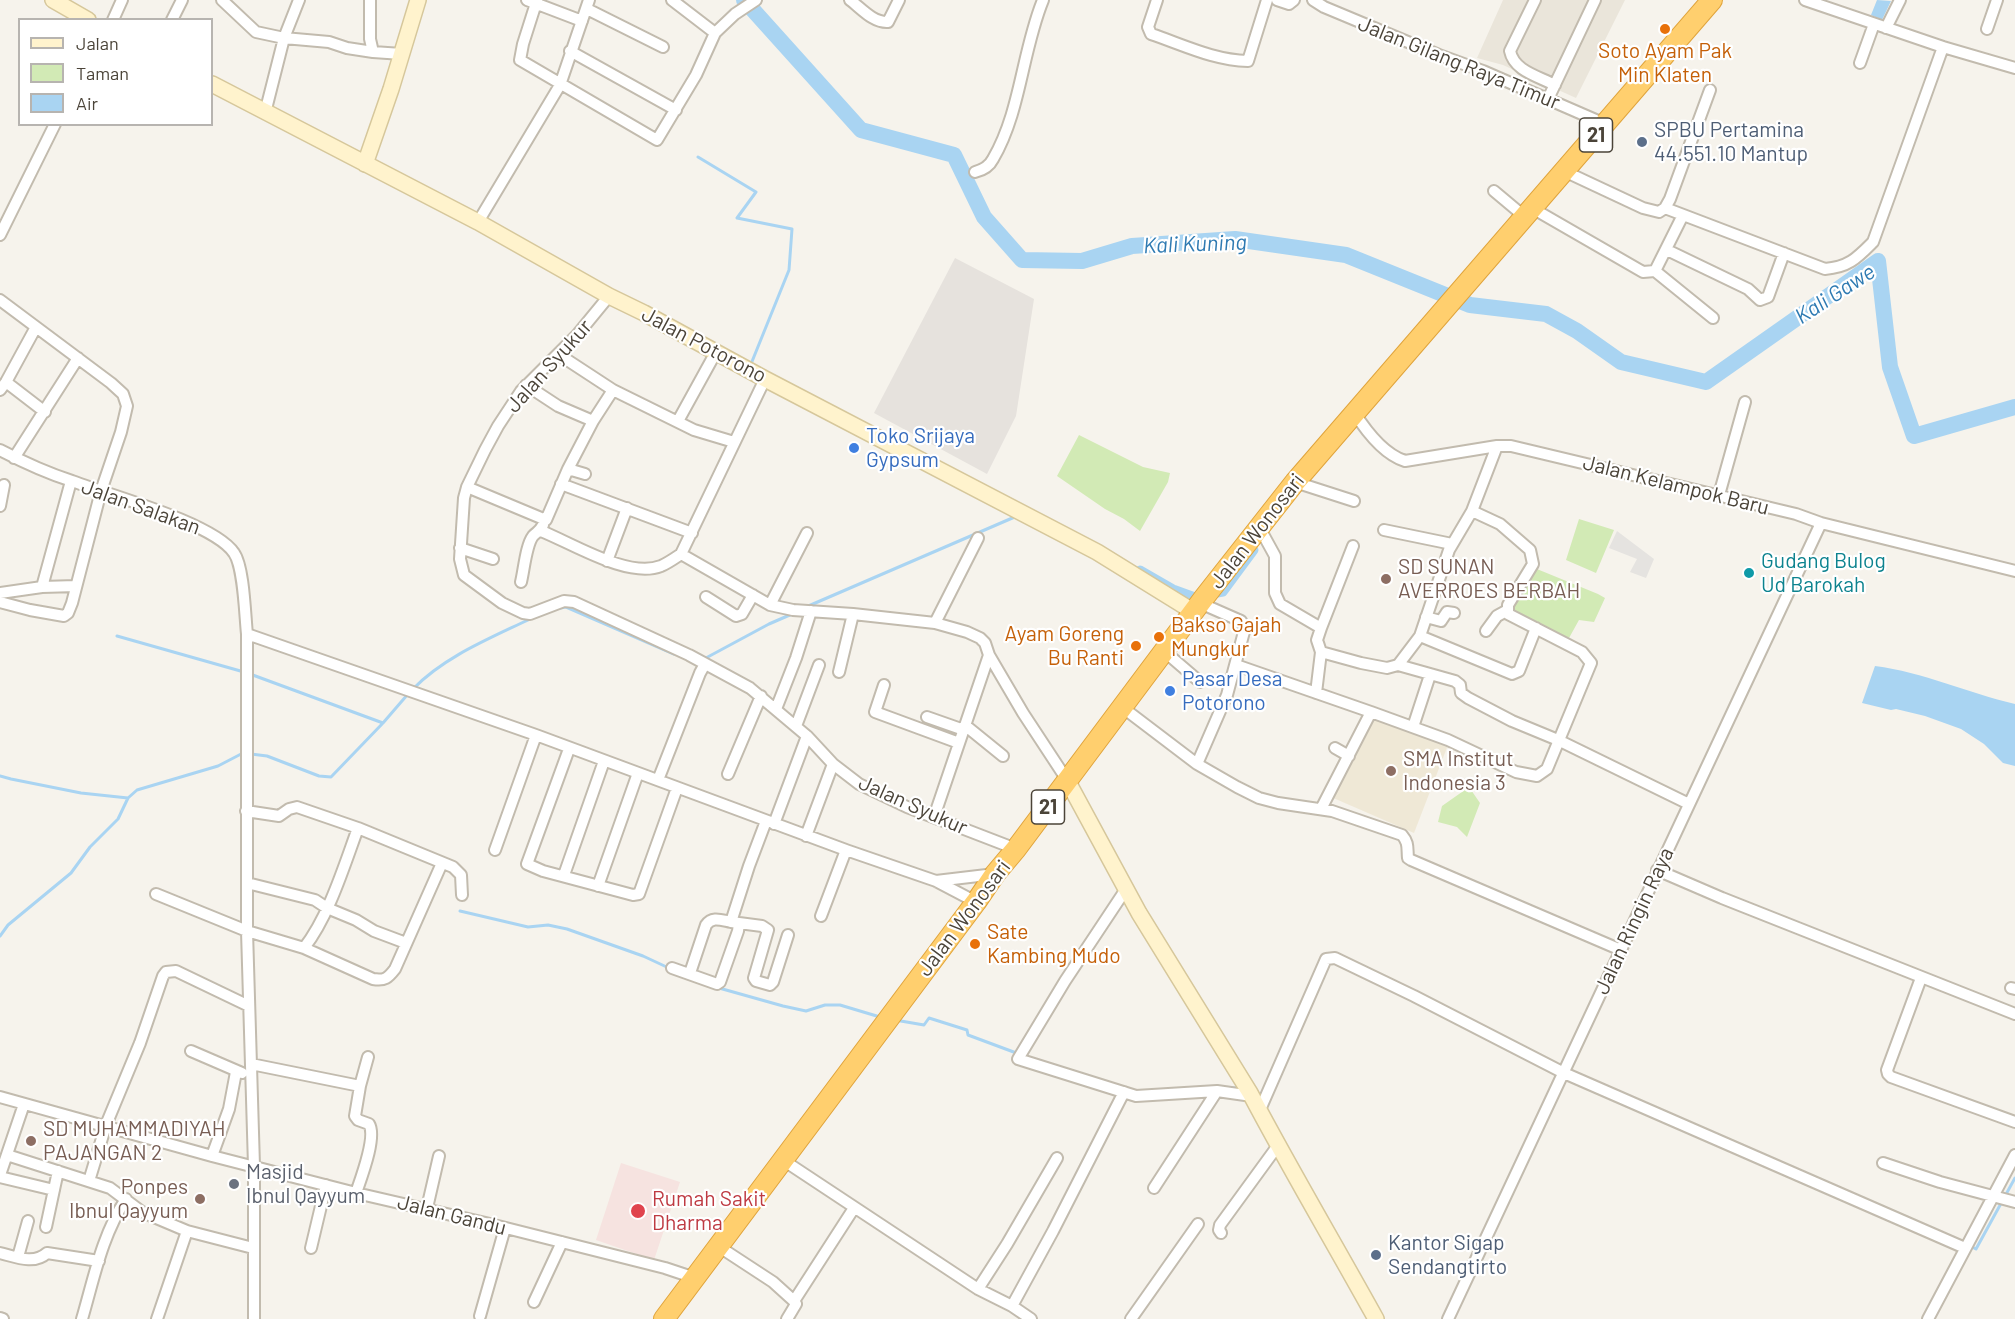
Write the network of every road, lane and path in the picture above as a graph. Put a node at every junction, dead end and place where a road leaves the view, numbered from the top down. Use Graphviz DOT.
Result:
graph roads {
  1 [pos="53,0"];
  2 [pos="122,0"];
  3 [pos="182,0"];
  4 [pos="222,0"];
  5 [pos="299,0"];
  6 [pos="370,0"];
  7 [pos="418,0"];
  8 [pos="672,0"];
  9 [pos="755,0"];
  10 [pos="850,0"];
  11 [pos="899,0"];
  12 [pos="1043,0"];
  13 [pos="1157,0"];
  14 [pos="1267,0"];
  15 [pos="1277,0"];
  16 [pos="1293,0"];
  17 [pos="1313,0"];
  18 [pos="1535,0"];
  19 [pos="1595,0"];
  20 [pos="1712,0"];
  21 [pos="1805,0"];
  22 [pos="1900,0"];
  23 [pos="1997,0"];
  24 [pos="533,1"];
  25 [pos="588,5"];
  26 [pos="84,18"];
  27 [pos="114,18"];
  28 [pos="173,18"];
  29 [pos="582,21"];
  30 [pos="1874,24"];
  31 [pos="1886,28"];
  32 [pos="1987,29"];
  33 [pos="715,33"];
  34 [pos="284,38"];
  35 [pos="663,47"];
  36 [pos="1943,47"];
  37 [pos="570,51"];
  38 [pos="373,52"];
  39 [pos="402,54"];
  40 [pos="1860,63"];
  41 [pos="2015,69"];
  42 [pos="213,85"];
  43 [pos="560,85"];
  44 [pos="1555,85"];
  45 [pos="1710,90"];
  46 [pos="1548,99"];
  47 [pos="676,110"];
  48 [pos="265,113"];
  49 [pos="1605,124"];
  50 [pos="54,126"];
  51 [pos="365,164"];
  52 [pos="1564,171"];
  53 [pos="975,172"];
  54 [pos="1494,191"];
  55 [pos="1665,208"];
  56 [pos="1528,212"];
  57 [pos="1683,215"];
  58 [pos="478,222"];
  59 [pos="0,235"];
  60 [pos="1667,250"];
  61 [pos="1784,253"];
  62 [pos="1654,271"];
  63 [pos="609,296"];
  64 [pos="0,300"];
  65 [pos="1713,318"];
  66 [pos="36,327"];
  67 [pos="716,352"];
  68 [pos="558,354"];
  69 [pos="78,358"];
  70 [pos="765,379"];
  71 [pos="526,385"];
  72 [pos="3,386"];
  73 [pos="612,390"];
  74 [pos="1745,402"];
  75 [pos="45,412"];
  76 [pos="1359,419"];
  77 [pos="593,421"];
  78 [pos="678,421"];
  79 [pos="734,442"];
  80 [pos="1497,446"];
  81 [pos="0,450"];
  82 [pos="14,458"];
  83 [pos="568,469"];
  84 [pos="585,474"];
  85 [pos="71,481"];
  86 [pos="1295,482"];
  87 [pos="561,484"];
  88 [pos="4,485"];
  89 [pos="467,487"];
  90 [pos="101,491"];
  91 [pos="1719,495"];
  92 [pos="1354,501"];
  93 [pos="0,506"];
  94 [pos="627,508"];
  95 [pos="1472,511"];
  96 [pos="546,520"];
  97 [pos="1821,523"];
  98 [pos="1257,529"];
  99 [pos="1384,530"];
  100 [pos="541,531"];
  101 [pos="692,533"];
  102 [pos="807,533"];
  103 [pos="978,538"];
  104 [pos="1452,544"];
  105 [pos="1353,546"];
  106 [pos="460,548"];
  107 [pos="681,554"];
  108 [pos="493,559"];
  109 [pos="607,561"];
  110 [pos="2015,571"];
  111 [pos="521,582"];
  112 [pos="76,586"];
  113 [pos="42,587"];
  114 [pos="0,592"];
  115 [pos="753,595"];
  116 [pos="706,597"];
  117 [pos="1202,601"];
  118 [pos="0,602"];
  119 [pos="771,605"];
  120 [pos="1508,610"];
  121 [pos="808,611"];
  122 [pos="1454,613"];
  123 [pos="853,614"];
  124 [pos="1426,618"];
  125 [pos="935,623"];
  126 [pos="1321,628"];
  127 [pos="1536,628"];
  128 [pos="1486,631"];
  129 [pos="247,634"];
  130 [pos="1420,636"];
  131 [pos="1164,651"];
  132 [pos="1321,652"];
  133 [pos="989,655"];
  134 [pos="705,664"];
  135 [pos="819,665"];
  136 [pos="1236,665"];
  137 [pos="1398,665"];
  138 [pos="839,672"];
  139 [pos="1430,675"];
  140 [pos="1200,682"];
  141 [pos="884,685"];
  142 [pos="1316,693"];
  143 [pos="761,696"];
  144 [pos="1122,707"];
  145 [pos="776,709"];
  146 [pos="1371,712"];
  147 [pos="927,717"];
  148 [pos="796,726"];
  149 [pos="1413,727"];
  150 [pos="965,728"];
  151 [pos="536,735"];
  152 [pos="807,736"];
  153 [pos="1558,740"];
  154 [pos="959,743"];
  155 [pos="569,748"];
  156 [pos="1335,748"];
  157 [pos="1003,756"];
  158 [pos="1349,756"];
  159 [pos="604,761"];
  160 [pos="833,764"];
  161 [pos="1197,765"];
  162 [pos="638,773"];
  163 [pos="728,774"];
  164 [pos="657,780"];
  165 [pos="1068,780"];
  166 [pos="677,788"];
  167 [pos="1689,804"];
  168 [pos="1321,809"];
  169 [pos="246,811"];
  170 [pos="934,818"];
  171 [pos="770,823"];
  172 [pos="358,828"];
  173 [pos="806,836"];
  174 [pos="1016,849"];
  175 [pos="495,850"];
  176 [pos="846,850"];
  177 [pos="442,863"];
  178 [pos="1658,870"];
  179 [pos="994,874"];
  180 [pos="564,875"];
  181 [pos="936,881"];
  182 [pos="247,883"];
  183 [pos="598,886"];
  184 [pos="1126,889"];
  185 [pos="156,894"];
  186 [pos="462,895"];
  187 [pos="976,902"];
  188 [pos="327,908"];
  189 [pos="821,916"];
  190 [pos="735,923"];
  191 [pos="247,931"];
  192 [pos="788,935"];
  193 [pos="406,943"];
  194 [pos="304,948"];
  195 [pos="1621,950"];
  196 [pos="672,968"];
  197 [pos="690,973"];
  198 [pos="1921,978"];
  199 [pos="249,1006"];
  200 [pos="2015,1014"];
  201 [pos="191,1051"];
  202 [pos="368,1057"];
  203 [pos="251,1069"];
  204 [pos="236,1072"];
  205 [pos="1564,1072"];
  206 [pos="360,1086"];
  207 [pos="1217,1091"];
  208 [pos="1124,1092"];
  209 [pos="1252,1096"];
  210 [pos="0,1097"];
  211 [pos="24,1104"];
  212 [pos="1259,1112"];
  213 [pos="2015,1122"];
  214 [pos="106,1125"];
  215 [pos="1279,1144"];
  216 [pos="7,1155"];
  217 [pos="2015,1155"];
  218 [pos="212,1156"];
  219 [pos="439,1156"];
  220 [pos="1057,1158"];
  221 [pos="783,1160"];
  222 [pos="1883,1163"];
  223 [pos="254,1166"];
  224 [pos="58,1172"];
  225 [pos="0,1176"];
  226 [pos="89,1181"];
  227 [pos="326,1185"];
  228 [pos="1154,1188"];
  229 [pos="54,1190"];
  230 [pos="356,1193"];
  231 [pos="126,1199"];
  232 [pos="2003,1199"];
  233 [pos="427,1208"];
  234 [pos="854,1208"];
  235 [pos="28,1221"];
  236 [pos="1198,1224"];
  237 [pos="46,1227"];
  238 [pos="505,1228"];
  239 [pos="187,1231"];
  240 [pos="1221,1233"];
  241 [pos="562,1242"];
  242 [pos="718,1246"];
  243 [pos="1965,1247"];
  244 [pos="254,1248"];
  245 [pos="311,1248"];
  246 [pos="0,1253"];
  247 [pos="18,1257"];
  248 [pos="99,1261"];
  249 [pos="695,1278"];
  250 [pos="978,1289"];
  251 [pos="794,1301"];
  252 [pos="534,1302"];
  253 [pos="1012,1306"];
  254 [pos="480,1316"];
  255 [pos="82,1319"];
  256 [pos="157,1319"];
  257 [pos="254,1319"];
  258 [pos="664,1319"];
  259 [pos="787,1319"];
  260 [pos="1031,1319"];
  261 [pos="1131,1319"];
  262 [pos="1376,1319"];
  263 [pos="1448,1319"];
  264 [pos="1928,1319"];
  1 -- 26 [label="street"];
  2 -- 27 [label="street"];
  3 -- 28 [label="street"];
  4 -- 34 [label="street"];
  5 -- 34 [label="street"];
  6 -- 38 [label="street"];
  7 -- 39 [label="street"];
  8 -- 33 [label="street"];
  9 -- 33 [label="street"];
  10 -- 11 [label="street"];
  12 -- 53 [label="street"];
  13 -- 14 [label="street"];
  15 -- 16 [label="street"];
  17 -- 46 [label="street, Jalan Gilang Raya Timur"];
  18 -- 44 [label="street"];
  19 -- 44 [label="street"];
  20 -- 49 [label="highway, Jalan Wonosari / 21"];
  21 -- 30 [label="street"];
  22 -- 31 [label="street"];
  23 -- 32 [label="street"];
  24 -- 29 [label="street"];
  24 -- 43 [label="street"];
  25 -- 29 [label="street"];
  25 -- 35 [label="street"];
  29 -- 37 [label="street"];
  30 -- 31 [label="street"];
  30 -- 40 [label="street"];
  31 -- 36 [label="street"];
  33 -- 47 [label="street"];
  34 -- 38 [label="street"];
  34 -- 48 [label="street"];
  36 -- 41 [label="street"];
  36 -- 61 [label="street"];
  37 -- 43 [label="street"];
  37 -- 47 [label="street"];
  38 -- 39 [label="street"];
  39 -- 51 [label="street"];
  42 -- 48 [label="street, Jalan Potorono"];
  43 -- 47 [label="street"];
  43 -- 58 [label="street"];
  44 -- 46 [label="street"];
  45 -- 55 [label="street"];
  46 -- 49 [label="street, Jalan Gilang Raya Timur"];
  48 -- 51 [label="street, Jalan Potorono"];
  49 -- 52 [label="highway, Jalan Wonosari / 21"];
  50 -- 59 [label="street"];
  51 -- 58 [label="street, Jalan Potorono"];
  52 -- 55 [label="street"];
  52 -- 56 [label="highway, Jalan Wonosari / 21"];
  54 -- 56 [label="street"];
  55 -- 57 [label="street"];
  56 -- 62 [label="street"];
  56 -- 76 [label="highway, Jalan Wonosari / 21"];
  57 -- 60 [label="street"];
  57 -- 61 [label="street"];
  58 -- 63 [label="street, Jalan Potorono"];
  60 -- 61 [label="street"];
  60 -- 62 [label="street"];
  62 -- 65 [label="street"];
  63 -- 67 [label="street, Jalan Potorono"];
  63 -- 68 [label="street, Jalan Syukur"];
  64 -- 66 [label="street"];
  66 -- 69 [label="street"];
  66 -- 72 [label="street"];
  67 -- 70 [label="street, Jalan Potorono"];
  67 -- 78 [label="street"];
  68 -- 71 [label="street, Jalan Syukur"];
  68 -- 73 [label="street"];
  69 -- 75 [label="street"];
  69 -- 90 [label="street"];
  70 -- 79 [label="street"];
  70 -- 117 [label="street, Jalan Potorono"];
  71 -- 77 [label="street"];
  71 -- 89 [label="street, Jalan Syukur"];
  72 -- 75 [label="street"];
  73 -- 77 [label="street"];
  73 -- 78 [label="street"];
  74 -- 91 [label="street"];
  75 -- 82 [label="street"];
  76 -- 80 [label="street, Jalan Kelampok Baru"];
  76 -- 86 [label="highway, Jalan Wonosari / 21"];
  77 -- 83 [label="street"];
  78 -- 79 [label="street"];
  79 -- 101 [label="street"];
  80 -- 91 [label="street, Jalan Kelampok Baru"];
  80 -- 95 [label="street"];
  81 -- 82 [label="street, Jalan Salakan"];
  82 -- 85 [label="street, Jalan Salakan"];
  83 -- 84 [label="street"];
  83 -- 87 [label="street"];
  85 -- 90 [label="street, Jalan Salakan"];
  85 -- 113 [label="street"];
  86 -- 92 [label="street"];
  86 -- 98 [label="highway, Jalan Wonosari / 21"];
  87 -- 94 [label="street"];
  87 -- 96 [label="street"];
  88 -- 93 [label="street"];
  89 -- 96 [label="street"];
  89 -- 106 [label="street, Jalan Syukur"];
  90 -- 112 [label="street"];
  90 -- 129 [label="street, Jalan Salakan"];
  91 -- 97 [label="street, Jalan Kelampok Baru"];
  94 -- 101 [label="street"];
  94 -- 109 [label="street"];
  95 -- 104 [label="street"];
  95 -- 120 [label="street"];
  96 -- 100 [label="street"];
  97 -- 110 [label="street, Jalan Kelampok Baru"];
  97 -- 167 [label="street, Jalan Ringin Raya"];
  98 -- 117 [label="highway, Jalan Wonosari / 21"];
  98 -- 126 [label="street"];
  99 -- 104 [label="street"];
  100 -- 109 [label="street"];
  100 -- 111 [label="street"];
  101 -- 107 [label="street"];
  102 -- 119 [label="street"];
  103 -- 125 [label="street"];
  104 -- 124 [label="street"];
  105 -- 126 [label="street"];
  106 -- 108 [label="street"];
  106 -- 134 [label="street, Jalan Syukur"];
  107 -- 109 [label="street"];
  107 -- 115 [label="street"];
  112 -- 113 [label="street"];
  112 -- 118 [label="street"];
  113 -- 114 [label="street"];
  115 -- 116 [label="street"];
  115 -- 119 [label="street"];
  117 -- 131 [label="highway, Jalan Wonosari / 21"];
  117 -- 136 [label="street"];
  119 -- 121 [label="street"];
  120 -- 127 [label="street"];
  120 -- 128 [label="street"];
  121 -- 123 [label="street"];
  121 -- 145 [label="street"];
  122 -- 124 [label="street"];
  123 -- 125 [label="street"];
  123 -- 138 [label="street"];
  124 -- 130 [label="street"];
  125 -- 133 [label="street"];
  126 -- 132 [label="street"];
  127 -- 130 [label="street"];
  127 -- 153 [label="street"];
  129 -- 151 [label="street"];
  129 -- 169 [label="street, Jalan Salakan"];
  130 -- 137 [label="street"];
  131 -- 140 [label="street"];
  131 -- 144 [label="highway, Jalan Wonosari / 21"];
  132 -- 137 [label="street"];
  132 -- 142 [label="street"];
  133 -- 150 [label="street"];
  133 -- 165 [label="street"];
  134 -- 143 [label="street, Jalan Syukur"];
  134 -- 164 [label="street"];
  135 -- 148 [label="street"];
  136 -- 142 [label="street"];
  136 -- 161 [label="street"];
  137 -- 139 [label="street"];
  139 -- 149 [label="street"];
  139 -- 153 [label="street"];
  141 -- 154 [label="street"];
  142 -- 146 [label="street"];
  143 -- 145 [label="street, Jalan Syukur"];
  143 -- 163 [label="street"];
  144 -- 161 [label="street"];
  144 -- 165 [label="highway, Jalan Wonosari / 21"];
  145 -- 148 [label="street, Jalan Syukur"];
  146 -- 149 [label="street"];
  146 -- 158 [label="street"];
  147 -- 150 [label="street"];
  148 -- 152 [label="street, Jalan Syukur"];
  149 -- 153 [label="street"];
  150 -- 154 [label="street"];
  150 -- 157 [label="street"];
  151 -- 155 [label="street"];
  151 -- 175 [label="street"];
  152 -- 160 [label="street, Jalan Syukur"];
  152 -- 171 [label="street"];
  153 -- 167 [label="street"];
  154 -- 170 [label="street"];
  155 -- 159 [label="street"];
  155 -- 180 [label="street"];
  156 -- 158 [label="street"];
  158 -- 168 [label="street"];
  159 -- 162 [label="street"];
  159 -- 180 [label="street"];
  160 -- 170 [label="street, Jalan Syukur"];
  160 -- 173 [label="street"];
  161 -- 168 [label="street"];
  162 -- 164 [label="street"];
  162 -- 183 [label="street"];
  164 -- 166 [label="street"];
  165 -- 174 [label="highway, Jalan Wonosari / 21"];
  165 -- 184 [label="street"];
  166 -- 171 [label="street"];
  166 -- 183 [label="street"];
  167 -- 178 [label="street, Jalan Ringin Raya"];
  168 -- 195 [label="street"];
  169 -- 172 [label="street"];
  169 -- 182 [label="street, Jalan Salakan"];
  170 -- 174 [label="street, Jalan Syukur"];
  171 -- 173 [label="street"];
  171 -- 190 [label="street"];
  172 -- 177 [label="street"];
  172 -- 188 [label="street"];
  173 -- 176 [label="street"];
  174 -- 179 [label="highway, Jalan Wonosari / 21"];
  176 -- 181 [label="street"];
  176 -- 189 [label="street"];
  177 -- 186 [label="street"];
  177 -- 193 [label="street"];
  178 -- 195 [label="street, Jalan Ringin Raya"];
  178 -- 198 [label="street"];
  179 -- 181 [label="street"];
  179 -- 187 [label="highway, Jalan Wonosari / 21"];
  180 -- 183 [label="street"];
  181 -- 187 [label="street"];
  182 -- 188 [label="street"];
  182 -- 191 [label="street, Jalan Salakan"];
  184 -- 208 [label="street"];
  184 -- 209 [label="street"];
  185 -- 191 [label="street"];
  187 -- 221 [label="highway, Jalan Wonosari / 21"];
  188 -- 193 [label="street"];
  188 -- 194 [label="street"];
  190 -- 192 [label="street"];
  190 -- 197 [label="street"];
  190 -- 197 [label="street"];
  191 -- 194 [label="street"];
  191 -- 199 [label="street, Jalan Salakan"];
  193 -- 194 [label="street"];
  195 -- 205 [label="street, Jalan Ringin Raya"];
  196 -- 197 [label="street"];
  198 -- 200 [label="street"];
  198 -- 213 [label="street"];
  199 -- 203 [label="street, Jalan Salakan"];
  199 -- 214 [label="street"];
  201 -- 204 [label="street"];
  202 -- 206 [label="street"];
  203 -- 204 [label="street"];
  203 -- 206 [label="street"];
  203 -- 223 [label="street, Jalan Salakan"];
  204 -- 218 [label="street"];
  205 -- 212 [label="street"];
  205 -- 243 [label="street"];
  205 -- 263 [label="street, Jalan Ringin Raya"];
  206 -- 230 [label="street"];
  207 -- 208 [label="street"];
  207 -- 209 [label="street"];
  207 -- 228 [label="street"];
  208 -- 253 [label="street"];
  209 -- 212 [label="street"];
  210 -- 211 [label="street, Jalan Gandu"];
  211 -- 214 [label="street, Jalan Gandu"];
  211 -- 216 [label="street"];
  212 -- 215 [label="street"];
  214 -- 218 [label="street, Jalan Gandu"];
  214 -- 226 [label="street"];
  215 -- 240 [label="street"];
  215 -- 262 [label="street"];
  216 -- 224 [label="street"];
  216 -- 225 [label="street"];
  217 -- 232 [label="street"];
  218 -- 223 [label="street, Jalan Gandu"];
  219 -- 233 [label="street"];
  220 -- 250 [label="street"];
  221 -- 234 [label="street"];
  221 -- 242 [label="highway, Jalan Wonosari / 21"];
  222 -- 232 [label="street"];
  223 -- 227 [label="street, Jalan Gandu"];
  223 -- 244 [label="street, Jalan Salakan"];
  224 -- 226 [label="street"];
  224 -- 229 [label="street"];
  225 -- 229 [label="street"];
  226 -- 231 [label="street"];
  227 -- 230 [label="street, Jalan Gandu"];
  227 -- 245 [label="street"];
  229 -- 237 [label="street"];
  230 -- 233 [label="street, Jalan Gandu"];
  231 -- 239 [label="street"];
  231 -- 248 [label="street"];
  232 -- 243 [label="street"];
  233 -- 238 [label="street, Jalan Gandu"];
  234 -- 250 [label="street"];
  234 -- 251 [label="street"];
  235 -- 247 [label="street"];
  236 -- 261 [label="street"];
  238 -- 241 [label="street, Jalan Gandu"];
  238 -- 254 [label="street"];
  239 -- 244 [label="street"];
  239 -- 256 [label="street"];
  241 -- 249 [label="street, Jalan Gandu"];
  241 -- 252 [label="street"];
  242 -- 249 [label="highway, Jalan Wonosari / 21"];
  242 -- 251 [label="street"];
  243 -- 264 [label="street"];
  244 -- 257 [label="street, Jalan Salakan"];
  246 -- 247 [label="street"];
  247 -- 248 [label="street"];
  248 -- 255 [label="street"];
  249 -- 258 [label="highway, Jalan Wonosari / 21"];
  250 -- 253 [label="street"];
  251 -- 259 [label="street"];
  253 -- 260 [label="street"];
}
